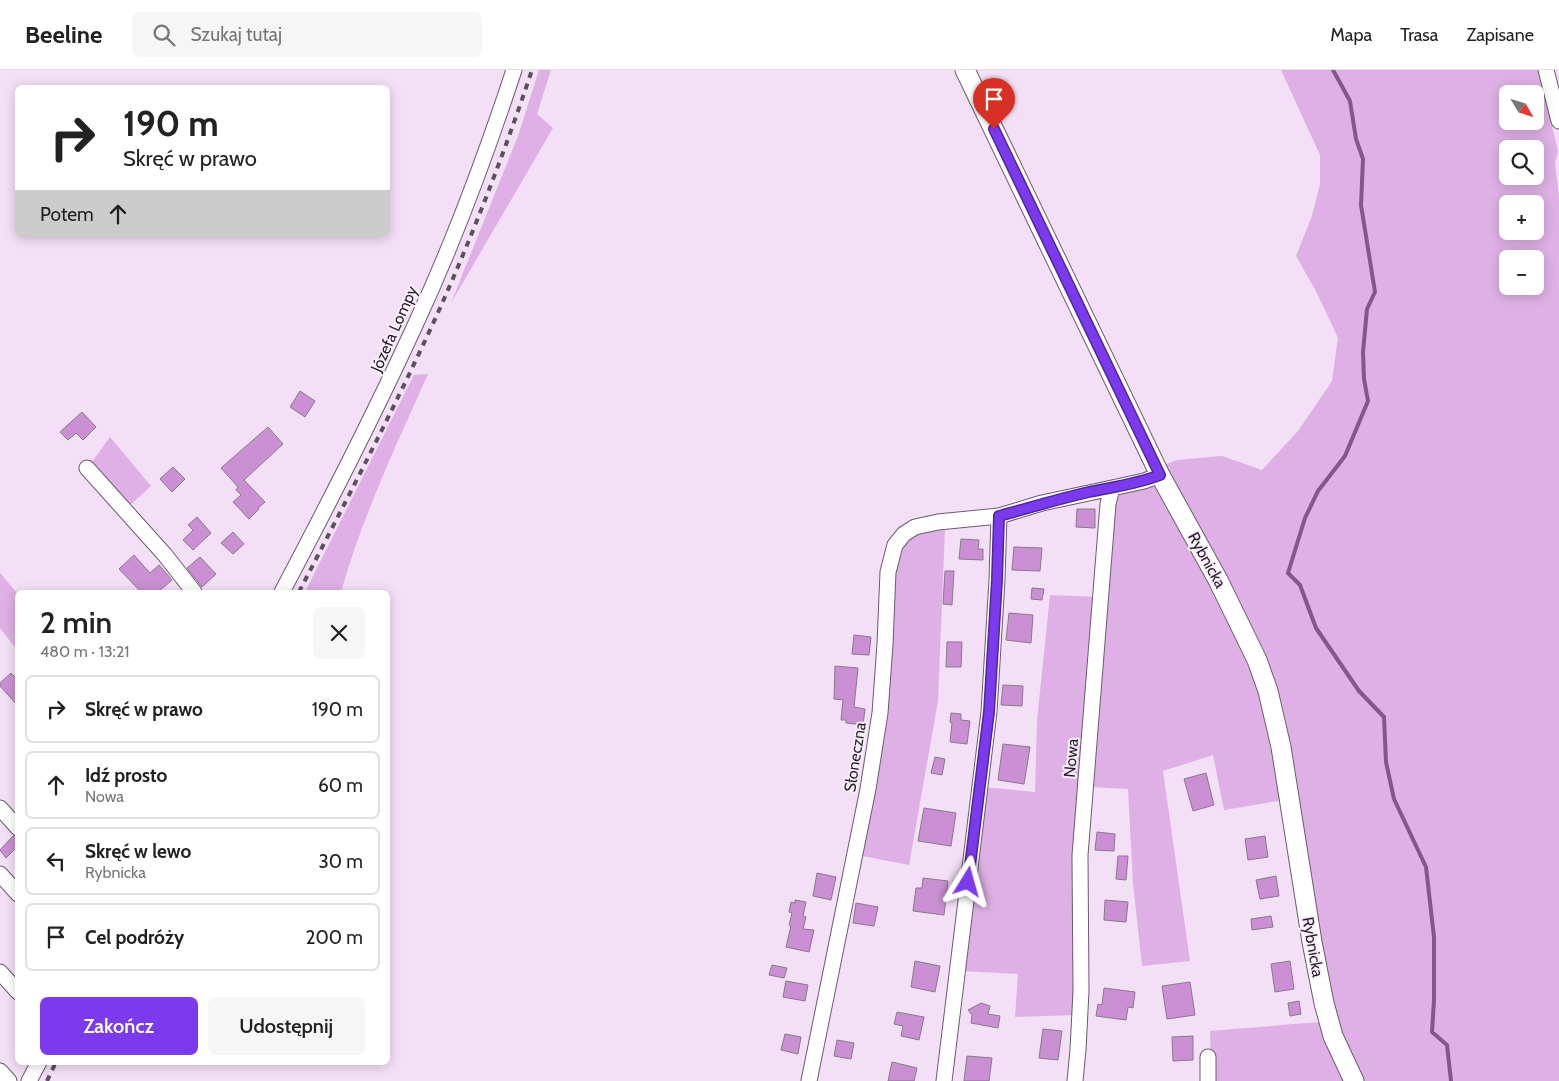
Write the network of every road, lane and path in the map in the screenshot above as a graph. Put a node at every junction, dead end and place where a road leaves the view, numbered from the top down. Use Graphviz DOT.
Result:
graph roads {
  1 [pos="514,70"];
  2 [pos="965,70"];
  3 [pos="1546,70"];
  4 [pos="1559,121"];
  5 [pos="87,468"];
  6 [pos="1160,475"];
  7 [pos="1112,488"];
  8 [pos="999,516"];
  9 [pos="192,590"];
  10 [pos="283,590"];
  11 [pos="0,808"];
  12 [pos="15,825"];
  13 [pos="0,874"];
  14 [pos="15,891"];
  15 [pos="0,972"];
  16 [pos="15,989"];
  17 [pos="1208,1057"];
  18 [pos="37,1065"];
  19 [pos="0,1071"];
  20 [pos="9,1081"];
  21 [pos="29,1081"];
  22 [pos="809,1081"];
  23 [pos="944,1081"];
  24 [pos="1075,1081"];
  25 [pos="1208,1081"];
  26 [pos="1354,1081"];
  1 -- 10 [label="street, Józefa Lompy"];
  2 -- 6 [label="street, Rybnicka"];
  3 -- 4 [label="street"];
  5 -- 9 [label="street"];
  6 -- 7 [label="street"];
  6 -- 26 [label="street, Rybnicka"];
  7 -- 8 [label="street, Słoneczna"];
  7 -- 24 [label="street, Nowa"];
  8 -- 22 [label="street, Słoneczna"];
  8 -- 23 [label="street"];
  11 -- 12 [label="street"];
  13 -- 14 [label="street"];
  15 -- 16 [label="street"];
  17 -- 25 [label="street"];
  18 -- 21 [label="street"];
  19 -- 20 [label="street"];
}
